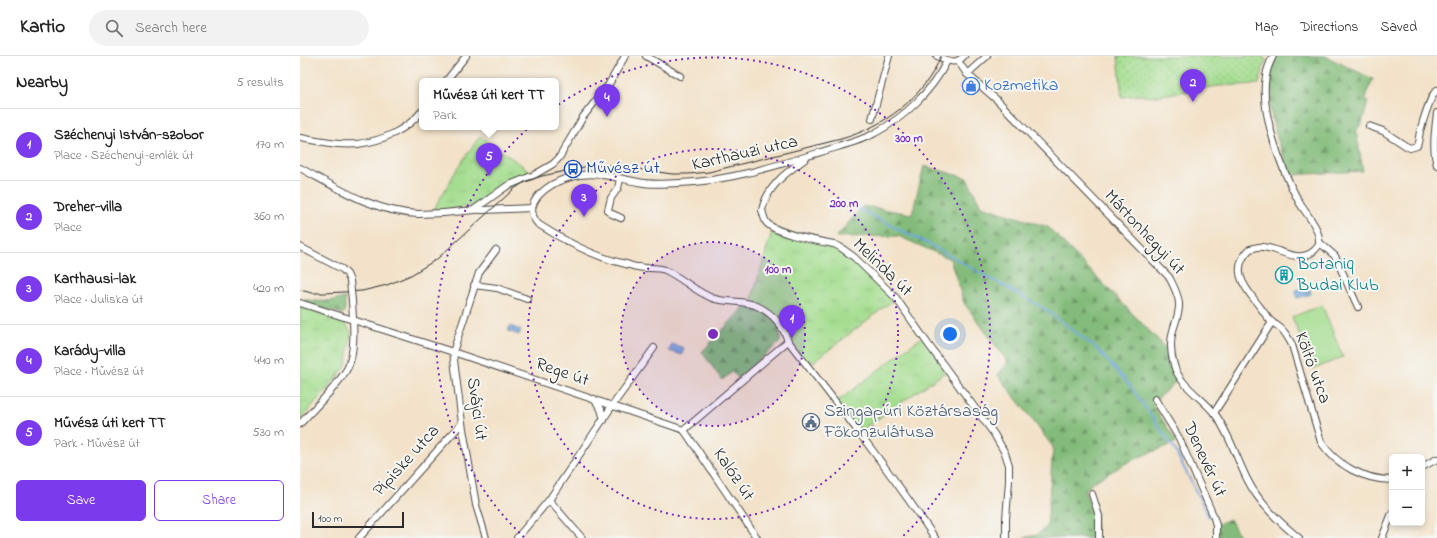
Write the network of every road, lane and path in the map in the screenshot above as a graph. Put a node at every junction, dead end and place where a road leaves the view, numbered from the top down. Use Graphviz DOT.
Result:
graph roads {
  1 [pos="466,56"];
  2 [pos="625,56"];
  3 [pos="646,56"];
  4 [pos="889,56"];
  5 [pos="937,56"];
  6 [pos="964,56"];
  7 [pos="988,56"];
  8 [pos="1273,56"];
  9 [pos="947,61"];
  10 [pos="958,61"];
  11 [pos="967,74"];
  12 [pos="680,76"];
  13 [pos="448,78"];
  14 [pos="1437,90"];
  15 [pos="1437,113"];
  16 [pos="419,115"];
  17 [pos="872,119"];
  18 [pos="1369,126"];
  19 [pos="300,138"];
  20 [pos="810,156"];
  21 [pos="1437,165"];
  22 [pos="300,168"];
  23 [pos="620,179"];
  24 [pos="532,208"];
  25 [pos="475,209"];
  26 [pos="621,218"];
  27 [pos="1319,242"];
  28 [pos="300,246"];
  29 [pos="496,250"];
  30 [pos="474,285"];
  31 [pos="527,299"];
  32 [pos="300,304"];
  33 [pos="1358,308"];
  34 [pos="353,320"];
  35 [pos="1272,322"];
  36 [pos="788,341"];
  37 [pos="654,348"];
  38 [pos="452,352"];
  39 [pos="594,399"];
  40 [pos="1155,399"];
  41 [pos="612,406"];
  42 [pos="1214,413"];
  43 [pos="604,420"];
  44 [pos="462,423"];
  45 [pos="300,424"];
  46 [pos="684,430"];
  47 [pos="1437,459"];
  48 [pos="1425,466"];
  49 [pos="1389,480"];
  50 [pos="1092,494"];
  51 [pos="549,500"];
  52 [pos="1389,520"];
  53 [pos="358,538"];
  54 [pos="486,538"];
  55 [pos="517,538"];
  56 [pos="582,538"];
  57 [pos="757,538"];
  58 [pos="936,538"];
  59 [pos="1006,538"];
  60 [pos="1099,538"];
  61 [pos="1216,538"];
  62 [pos="1299,538"];
  63 [pos="1382,538"];
  1 -- 13 [label="street"];
  2 -- 25 [label="street"];
  3 -- 12 [label="street"];
  4 -- 17 [label="street"];
  5 -- 9 [label="street"];
  6 -- 10 [label="street"];
  7 -- 11 [label="street"];
  8 -- 27 [label="street"];
  9 -- 10 [label="street"];
  9 -- 20 [label="street, Karthauzi utca"];
  10 -- 11 [label="street, Mártonhegyi út"];
  11 -- 42 [label="street, Mártonhegyi út"];
  14 -- 18 [label="street"];
  15 -- 21 [label="street"];
  16 -- 19 [label="street"];
  20 -- 23 [label="street, Karthauzi utca"];
  20 -- 59 [label="street, Melinda út"];
  22 -- 25 [label="street"];
  23 -- 24 [label="street, Karthauzi utca"];
  23 -- 26 [label="street"];
  24 -- 25 [label="street"];
  24 -- 36 [label="street"];
  27 -- 33 [label="street"];
  27 -- 35 [label="street, Költő utca"];
  28 -- 34 [label="street, bridge"];
  29 -- 30 [label="street, Svájci út"];
  30 -- 31 [label="street"];
  30 -- 38 [label="street, Svájci út"];
  32 -- 34 [label="street, Rege út"];
  34 -- 38 [label="street, Rege út"];
  34 -- 45 [label="street"];
  35 -- 42 [label="street"];
  35 -- 49 [label="street, Költő utca"];
  36 -- 46 [label="street"];
  36 -- 58 [label="street"];
  37 -- 41 [label="street"];
  38 -- 39 [label="street, Rege út"];
  38 -- 44 [label="street, Svájci út"];
  39 -- 41 [label="street, Rege út"];
  39 -- 43 [label="street"];
  40 -- 61 [label="street, Denevér út"];
  41 -- 43 [label="street"];
  41 -- 46 [label="street, Rege út"];
  42 -- 62 [label="street, Mártonhegyi út"];
  43 -- 51 [label="street"];
  44 -- 53 [label="street, Pipiske utca"];
  44 -- 54 [label="street, Svájci út"];
  46 -- 57 [label="street, Kalóz út"];
  47 -- 48 [label="street"];
  50 -- 60 [label="street"];
  51 -- 55 [label="street"];
  51 -- 56 [label="street"];
  52 -- 63 [label="street"];
}
